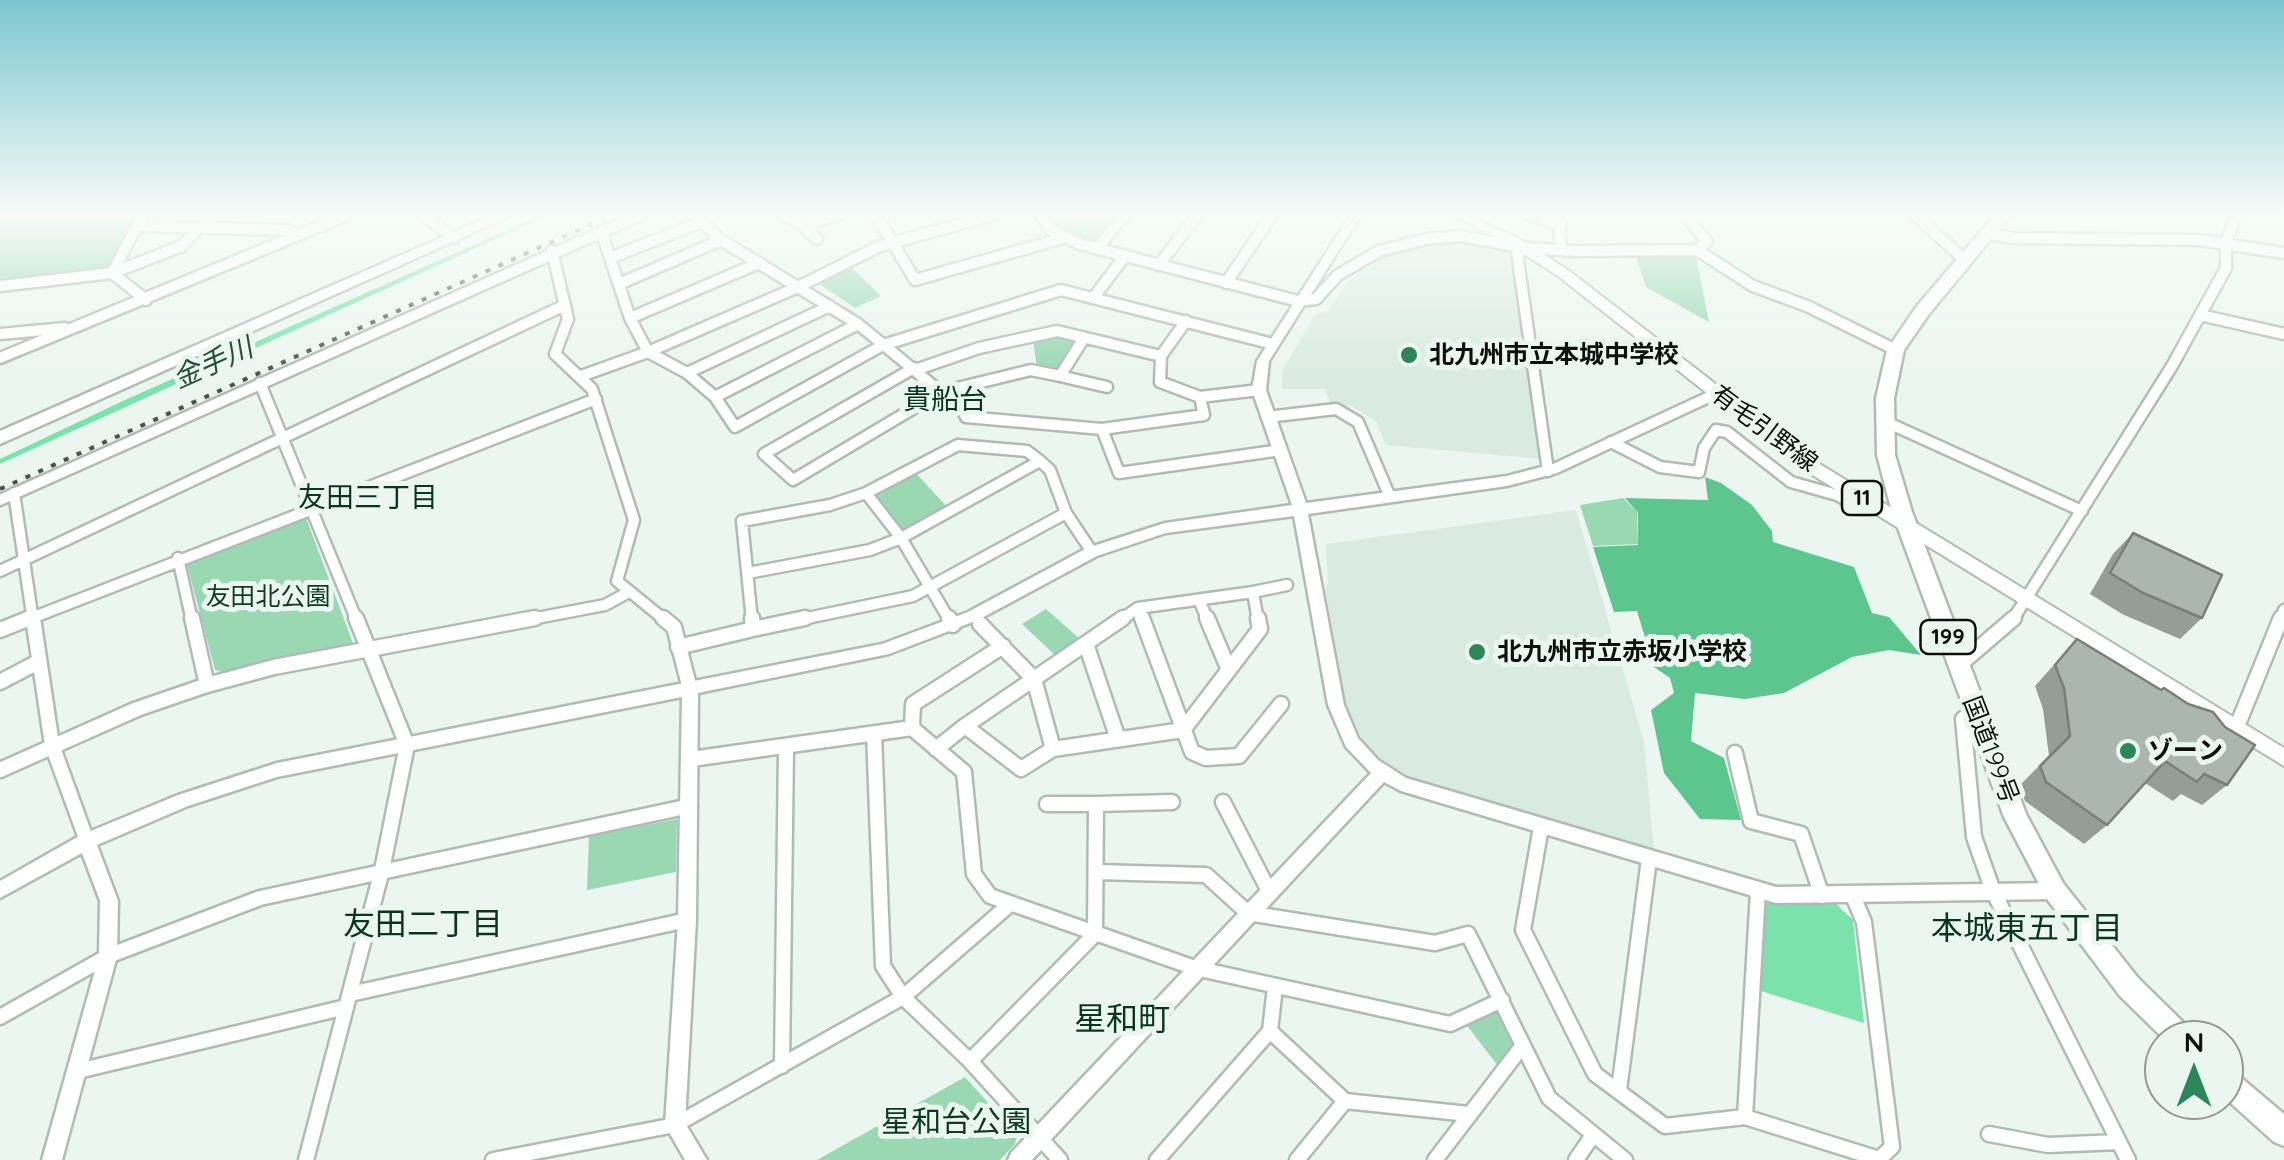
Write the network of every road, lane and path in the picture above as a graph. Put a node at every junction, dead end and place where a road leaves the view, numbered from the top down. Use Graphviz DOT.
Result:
graph roads {
  1 [pos="114,269"];
  2 [pos="122,269"];
  3 [pos="217,269"];
  4 [pos="372,269"];
  5 [pos="376,269"];
  6 [pos="512,269"];
  7 [pos="556,269"];
  8 [pos="614,269"];
  9 [pos="654,269"];
  10 [pos="744,269"];
  11 [pos="768,269"];
  12 [pos="835,269"];
  13 [pos="909,269"];
  14 [pos="954,269"];
  15 [pos="1115,269"];
  16 [pos="1174,269"];
  17 [pos="1235,269"];
  18 [pos="1319,269"];
  19 [pos="1345,269"];
  20 [pos="1519,269"];
  21 [pos="1560,269"];
  22 [pos="1728,269"];
  23 [pos="1958,269"];
  24 [pos="2225,269"];
  25 [pos="112,273"];
  26 [pos="1226,283"];
  27 [pos="619,284"];
  28 [pos="0,286"];
  29 [pos="798,287"];
  30 [pos="1094,297"];
  31 [pos="146,300"];
  32 [pos="1298,301"];
  33 [pos="565,305"];
  34 [pos="830,306"];
  35 [pos="2200,315"];
  36 [pos="630,318"];
  37 [pos="1186,321"];
  38 [pos="858,324"];
  39 [pos="70,329"];
  40 [pos="0,334"];
  41 [pos="2284,334"];
  42 [pos="1084,338"];
  43 [pos="1274,344"];
  44 [pos="882,345"];
  45 [pos="1896,350"];
  46 [pos="648,352"];
  47 [pos="1161,356"];
  48 [pos="0,358"];
  49 [pos="915,369"];
  50 [pos="686,373"];
  51 [pos="580,376"];
  52 [pos="1060,376"];
  53 [pos="260,383"];
  54 [pos="1107,388"];
  55 [pos="954,390"];
  56 [pos="1258,390"];
  57 [pos="1721,391"];
  58 [pos="941,392"];
  59 [pos="1200,396"];
  60 [pos="715,397"];
  61 [pos="596,399"];
  62 [pos="1267,417"];
  63 [pos="1884,421"];
  64 [pos="0,429"];
  65 [pos="1102,429"];
  66 [pos="0,438"];
  67 [pos="280,439"];
  68 [pos="1611,442"];
  69 [pos="1281,450"];
  70 [pos="1040,461"];
  71 [pos="1548,471"];
  72 [pos="866,493"];
  73 [pos="1390,497"];
  74 [pos="15,499"];
  75 [pos="0,500"];
  76 [pos="310,508"];
  77 [pos="1300,508"];
  78 [pos="1877,508"];
  79 [pos="2082,511"];
  80 [pos="0,513"];
  81 [pos="1066,514"];
  82 [pos="1905,520"];
  83 [pos="901,538"];
  84 [pos="1092,552"];
  85 [pos="178,558"];
  86 [pos="23,560"];
  87 [pos="0,571"];
  88 [pos="748,573"];
  89 [pos="1287,585"];
  90 [pos="930,588"];
  91 [pos="627,592"];
  92 [pos="1253,592"];
  93 [pos="2029,595"];
  94 [pos="1200,602"];
  95 [pos="1138,608"];
  96 [pos="2284,610"];
  97 [pos="30,615"];
  98 [pos="980,624"];
  99 [pos="953,625"];
  100 [pos="753,628"];
  101 [pos="0,630"];
  102 [pos="1086,644"];
  103 [pos="678,646"];
  104 [pos="1003,646"];
  105 [pos="366,648"];
  106 [pos="38,662"];
  107 [pos="1958,666"];
  108 [pos="1229,670"];
  109 [pos="1034,679"];
  110 [pos="0,682"];
  111 [pos="207,685"];
  112 [pos="690,689"];
  113 [pos="1280,704"];
  114 [pos="1975,710"];
  115 [pos="2240,719"];
  116 [pos="965,726"];
  117 [pos="912,728"];
  118 [pos="1184,730"];
  119 [pos="874,734"];
  120 [pos="1118,739"];
  121 [pos="406,744"];
  122 [pos="52,745"];
  123 [pos="2284,746"];
  124 [pos="786,748"];
  125 [pos="936,749"];
  126 [pos="1054,749"];
  127 [pos="1735,753"];
  128 [pos="2284,758"];
  129 [pos="692,759"];
  130 [pos="0,770"];
  131 [pos="1382,773"];
  132 [pos="1172,802"];
  133 [pos="1223,802"];
  134 [pos="1047,804"];
  135 [pos="1096,804"];
  136 [pos="690,806"];
  137 [pos="1541,826"];
  138 [pos="87,841"];
  139 [pos="1649,859"];
  140 [pos="382,870"];
  141 [pos="1098,872"];
  142 [pos="0,890"];
  143 [pos="1269,890"];
  144 [pos="1992,890"];
  145 [pos="1758,891"];
  146 [pos="2055,891"];
  147 [pos="1822,896"];
  148 [pos="1853,896"];
  149 [pos="1009,905"];
  150 [pos="1248,912"];
  151 [pos="687,920"];
  152 [pos="1096,934"];
  153 [pos="108,956"];
  154 [pos="1195,968"];
  155 [pos="1275,986"];
  156 [pos="903,997"];
  157 [pos="348,1000"];
  158 [pos="1502,1000"];
  159 [pos="0,1017"];
  160 [pos="2162,1020"];
  161 [pos="1270,1031"];
  162 [pos="1524,1045"];
  163 [pos="970,1061"];
  164 [pos="782,1066"];
  165 [pos="78,1072"];
  166 [pos="1619,1090"];
  167 [pos="2244,1099"];
  168 [pos="1345,1101"];
  169 [pos="1469,1114"];
  170 [pos="1745,1117"];
  171 [pos="676,1125"];
  172 [pos="2280,1132"];
  173 [pos="1988,1134"];
  174 [pos="1594,1135"];
  175 [pos="1039,1138"];
  176 [pos="2119,1142"];
  177 [pos="529,1157"];
  178 [pos="52,1160"];
  179 [pos="306,1160"];
  180 [pos="493,1160"];
  181 [pos="696,1160"];
  182 [pos="1018,1160"];
  183 [pos="1060,1160"];
  184 [pos="1157,1160"];
  185 [pos="1297,1160"];
  186 [pos="1435,1160"];
  187 [pos="1576,1160"];
  188 [pos="1625,1160"];
  189 [pos="1880,1160"];
  190 [pos="2128,1160"];
  1 -- 25 [label="street"];
  2 -- 25 [label="street"];
  3 -- 31 [label="street"];
  4 -- 64 [label="highway"];
  5 -- 66 [label="highway"];
  6 -- 53 [label="street"];
  7 -- 33 [label="street"];
  8 -- 27 [label="street"];
  9 -- 27 [label="street"];
  10 -- 36 [label="street"];
  11 -- 29 [label="street"];
  12 -- 29 [label="street"];
  13 -- 14 [label="street"];
  15 -- 30 [label="street"];
  16 -- 26 [label="street"];
  17 -- 26 [label="street"];
  18 -- 32 [label="street"];
  19 -- 32 [label="street"];
  20 -- 71 [label="street"];
  21 -- 57 [label="main road, 有毛引野線 / 11"];
  22 -- 45 [label="street"];
  23 -- 45 [label="highway, 国道199号 / 199"];
  24 -- 35 [label="street"];
  25 -- 28 [label="street"];
  25 -- 31 [label="street"];
  26 -- 32 [label="street"];
  27 -- 36 [label="street"];
  29 -- 34 [label="street"];
  29 -- 46 [label="street"];
  30 -- 37 [label="street"];
  30 -- 44 [label="street"];
  31 -- 39 [label="street"];
  32 -- 43 [label="street"];
  33 -- 51 [label="street"];
  33 -- 67 [label="street"];
  34 -- 38 [label="street"];
  34 -- 50 [label="street"];
  35 -- 41 [label="street"];
  35 -- 79 [label="street"];
  36 -- 46 [label="street"];
  37 -- 43 [label="street"];
  37 -- 47 [label="street"];
  38 -- 44 [label="street"];
  38 -- 60 [label="street"];
  39 -- 40 [label="street"];
  39 -- 48 [label="street"];
  42 -- 47 [label="street"];
  42 -- 49 [label="street"];
  42 -- 52 [label="street"];
  43 -- 56 [label="street"];
  44 -- 49 [label="street"];
  44 -- 60 [label="street"];
  45 -- 63 [label="highway, 国道199号 / 199"];
  46 -- 50 [label="street"];
  46 -- 51 [label="street"];
  47 -- 59 [label="street"];
  49 -- 58 [label="street"];
  49 -- 58 [label="street"];
  50 -- 60 [label="street"];
  51 -- 61 [label="street"];
  52 -- 54 [label="street"];
  52 -- 55 [label="street"];
  53 -- 67 [label="street"];
  53 -- 74 [label="street"];
  55 -- 58 [label="street"];
  55 -- 65 [label="street"];
  56 -- 59 [label="street"];
  56 -- 62 [label="street"];
  57 -- 68 [label="street"];
  57 -- 78 [label="main road, 有毛引野線 / 11"];
  57 -- 82 [label="main road, 有毛引野線 / 11"];
  59 -- 65 [label="street"];
  61 -- 76 [label="street"];
  61 -- 91 [label="street"];
  62 -- 69 [label="street"];
  62 -- 73 [label="street"];
  63 -- 79 [label="street"];
  63 -- 82 [label="highway, 国道199号 / 199"];
  65 -- 69 [label="street"];
  67 -- 76 [label="street"];
  67 -- 86 [label="street"];
  68 -- 71 [label="street"];
  68 -- 78 [label="street"];
  69 -- 77 [label="street"];
  70 -- 72 [label="street"];
  70 -- 81 [label="street"];
  70 -- 83 [label="street"];
  71 -- 73 [label="street"];
  72 -- 83 [label="street"];
  72 -- 88 [label="street"];
  73 -- 77 [label="street"];
  74 -- 75 [label="street"];
  74 -- 80 [label="street"];
  74 -- 86 [label="street"];
  76 -- 85 [label="street"];
  76 -- 105 [label="street"];
  77 -- 84 [label="street"];
  77 -- 131 [label="street"];
  78 -- 82 [label="main road, 有毛引野線 / 11"];
  79 -- 93 [label="street"];
  81 -- 84 [label="street"];
  81 -- 90 [label="street"];
  82 -- 93 [label="main road, 有毛引野線 / 11"];
  82 -- 107 [label="highway, 国道199号 / 199"];
  83 -- 88 [label="street"];
  83 -- 90 [label="street"];
  84 -- 99 [label="street"];
  85 -- 97 [label="street"];
  85 -- 111 [label="street"];
  86 -- 87 [label="street"];
  86 -- 97 [label="street"];
  88 -- 100 [label="street"];
  89 -- 92 [label="street"];
  90 -- 99 [label="street"];
  90 -- 100 [label="street"];
  91 -- 103 [label="street"];
  91 -- 105 [label="street"];
  92 -- 94 [label="street"];
  92 -- 108 [label="street"];
  93 -- 107 [label="street"];
  93 -- 115 [label="main road, 有毛引野線 / 11"];
  93 -- 128 [label="main road, 有毛引野線 / 11"];
  94 -- 95 [label="street"];
  94 -- 108 [label="street"];
  95 -- 102 [label="street"];
  95 -- 118 [label="street"];
  96 -- 115 [label="street"];
  97 -- 101 [label="street"];
  97 -- 106 [label="street"];
  98 -- 104 [label="street"];
  99 -- 112 [label="street"];
  100 -- 103 [label="street"];
  102 -- 109 [label="street"];
  102 -- 120 [label="street"];
  103 -- 112 [label="street"];
  104 -- 109 [label="street"];
  104 -- 117 [label="street"];
  105 -- 111 [label="street"];
  105 -- 121 [label="street"];
  106 -- 110 [label="street"];
  106 -- 122 [label="street"];
  107 -- 114 [label="highway, 国道199号 / 199"];
  108 -- 118 [label="street"];
  109 -- 116 [label="street"];
  109 -- 126 [label="street"];
  111 -- 122 [label="street"];
  112 -- 121 [label="street"];
  112 -- 129 [label="street"];
  113 -- 118 [label="street"];
  114 -- 144 [label="street"];
  114 -- 146 [label="highway, 国道199号 / 199"];
  115 -- 123 [label="main road, 有毛引野線 / 11"];
  116 -- 125 [label="street"];
  116 -- 126 [label="street"];
  117 -- 119 [label="street"];
  117 -- 125 [label="street"];
  118 -- 120 [label="street"];
  119 -- 124 [label="street"];
  119 -- 156 [label="street"];
  120 -- 126 [label="street"];
  121 -- 138 [label="street"];
  121 -- 140 [label="street"];
  122 -- 130 [label="street"];
  122 -- 138 [label="street"];
  124 -- 129 [label="street"];
  124 -- 164 [label="street"];
  125 -- 149 [label="street"];
  127 -- 147 [label="street"];
  129 -- 136 [label="street"];
  131 -- 137 [label="street"];
  131 -- 143 [label="street"];
  132 -- 135 [label="street"];
  133 -- 143 [label="street"];
  134 -- 135 [label="street"];
  135 -- 141 [label="street"];
  136 -- 140 [label="street"];
  136 -- 151 [label="street"];
  137 -- 139 [label="street"];
  137 -- 166 [label="street"];
  138 -- 142 [label="street"];
  138 -- 153 [label="street"];
  139 -- 145 [label="street"];
  139 -- 166 [label="street"];
  140 -- 153 [label="street"];
  140 -- 157 [label="street"];
  141 -- 150 [label="street"];
  141 -- 152 [label="street"];
  143 -- 150 [label="street"];
  144 -- 146 [label="street"];
  144 -- 148 [label="street"];
  144 -- 176 [label="street"];
  145 -- 147 [label="street"];
  145 -- 170 [label="street"];
  146 -- 160 [label="highway, 国道199号 / 199"];
  147 -- 148 [label="street"];
  148 -- 189 [label="street"];
  149 -- 152 [label="street"];
  149 -- 156 [label="street"];
  150 -- 154 [label="street"];
  150 -- 158 [label="street"];
  151 -- 157 [label="street"];
  151 -- 171 [label="street"];
  152 -- 154 [label="street"];
  152 -- 163 [label="street"];
  153 -- 159 [label="street"];
  153 -- 165 [label="street"];
  154 -- 155 [label="street"];
  154 -- 175 [label="street"];
  155 -- 158 [label="street"];
  155 -- 161 [label="street"];
  156 -- 163 [label="street"];
  156 -- 164 [label="street"];
  157 -- 165 [label="street"];
  157 -- 179 [label="street"];
  158 -- 162 [label="street"];
  161 -- 168 [label="street"];
  161 -- 184 [label="street"];
  162 -- 169 [label="street"];
  162 -- 174 [label="street"];
  163 -- 175 [label="street"];
  164 -- 171 [label="street"];
  165 -- 178 [label="street"];
  166 -- 170 [label="street"];
  167 -- 172 [label="highway"];
  168 -- 169 [label="street"];
  168 -- 185 [label="street"];
  169 -- 186 [label="street"];
  170 -- 189 [label="street"];
  171 -- 177 [label="street"];
  171 -- 181 [label="street"];
  173 -- 176 [label="street"];
  174 -- 187 [label="street"];
  174 -- 188 [label="street"];
  175 -- 182 [label="street"];
  175 -- 183 [label="street"];
  176 -- 190 [label="street"];
  177 -- 180 [label="street"];
}
